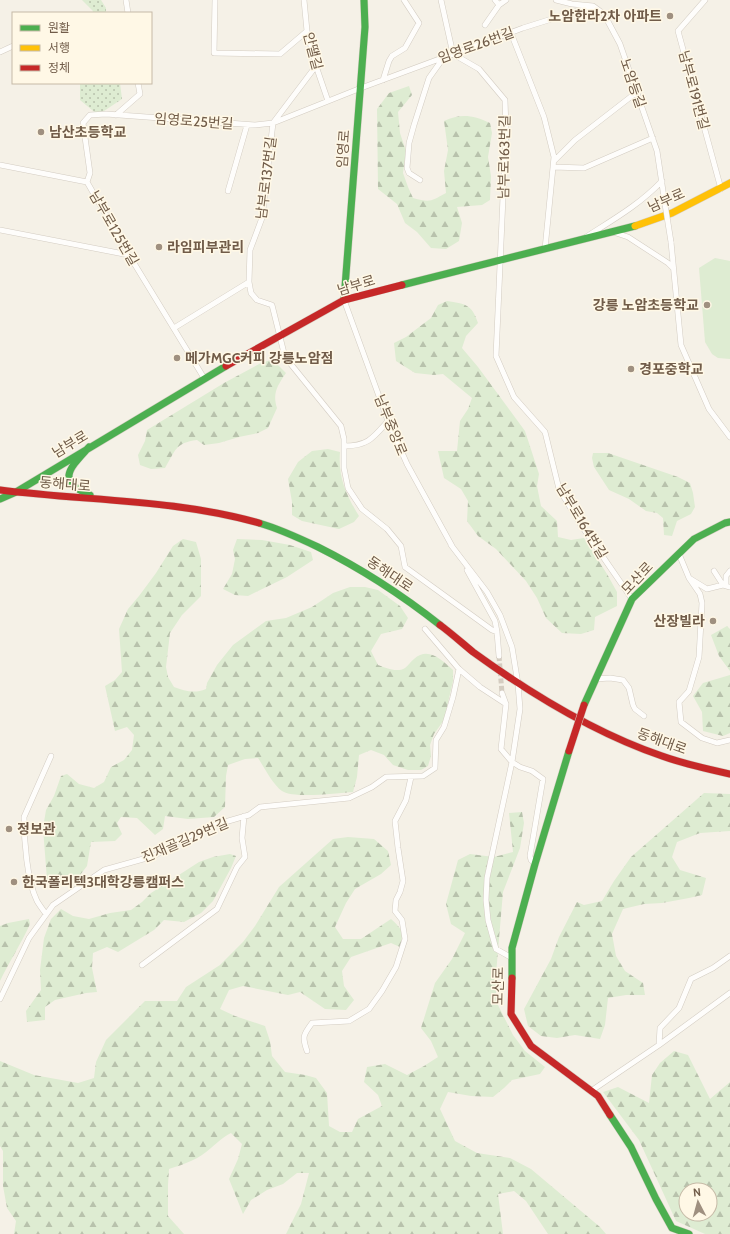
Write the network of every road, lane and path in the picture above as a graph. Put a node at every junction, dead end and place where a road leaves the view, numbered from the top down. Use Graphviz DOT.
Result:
graph roads {
  1 [pos="126,0"];
  2 [pos="215,0"];
  3 [pos="304,0"];
  4 [pos="364,0"];
  5 [pos="404,0"];
  6 [pos="441,0"];
  7 [pos="495,0"];
  8 [pos="506,0"];
  9 [pos="556,0"];
  10 [pos="705,0"];
  11 [pos="499,5"];
  12 [pos="593,6"];
  13 [pos="128,12"];
  14 [pos="485,25"];
  15 [pos="307,31"];
  16 [pos="511,33"];
  17 [pos="12,46"];
  18 [pos="0,52"];
  19 [pos="454,54"];
  20 [pos="442,58"];
  21 [pos="316,66"];
  22 [pos="384,80"];
  23 [pos="138,84"];
  24 [pos="361,88"];
  25 [pos="637,92"];
  26 [pos="328,101"];
  27 [pos="116,115"];
  28 [pos="273,123"];
  29 [pos="247,125"];
  30 [pos="653,138"];
  31 [pos="554,160"];
  32 [pos="0,165"];
  33 [pos="553,168"];
  34 [pos="420,180"];
  35 [pos="662,181"];
  36 [pos="87,182"];
  37 [pos="730,184"];
  38 [pos="721,189"];
  39 [pos="228,191"];
  40 [pos="0,230"];
  41 [pos="612,232"];
  42 [pos="583,239"];
  43 [pos="545,249"];
  44 [pos="129,255"];
  45 [pos="500,260"];
  46 [pos="673,268"];
  47 [pos="249,282"];
  48 [pos="344,300"];
  49 [pos="174,328"];
  50 [pos="280,336"];
  51 [pos="204,378"];
  52 [pos="388,421"];
  53 [pos="730,437"];
  54 [pos="344,446"];
  55 [pos="89,448"];
  56 [pos="0,490"];
  57 [pos="16,492"];
  58 [pos="0,499"];
  59 [pos="108,501"];
  60 [pos="730,522"];
  61 [pos="451,545"];
  62 [pos="679,554"];
  63 [pos="714,571"];
  64 [pos="730,571"];
  65 [pos="689,578"];
  66 [pos="726,586"];
  67 [pos="632,599"];
  68 [pos="425,629"];
  69 [pos="497,632"];
  70 [pos="499,656"];
  71 [pos="459,669"];
  72 [pos="595,679"];
  73 [pos="518,684"];
  74 [pos="502,694"];
  75 [pos="506,704"];
  76 [pos="644,716"];
  77 [pos="730,740"];
  78 [pos="51,756"];
  79 [pos="512,762"];
  80 [pos="730,774"];
  81 [pos="411,777"];
  82 [pos="244,816"];
  83 [pos="535,864"];
  84 [pos="46,914"];
  85 [pos="730,956"];
  86 [pos="512,958"];
  87 [pos="142,965"];
  88 [pos="730,993"];
  89 [pos="0,999"];
  90 [pos="659,1045"];
  91 [pos="307,1051"];
  92 [pos="591,1091"];
  93 [pos="689,1234"];
  1 -- 13 [label="street"];
  2 -- 15 [label="street"];
  3 -- 15 [label="street, 안땔길"];
  4 -- 24 [label="street, 임영로"];
  5 -- 22 [label="street"];
  6 -- 19 [label="street"];
  7 -- 11 [label="street"];
  8 -- 11 [label="street"];
  9 -- 12 [label="street"];
  10 -- 38 [label="street, 남부로191번길"];
  11 -- 14 [label="street"];
  12 -- 16 [label="street, 임영로26번길"];
  12 -- 25 [label="street, 노암등길"];
  15 -- 21 [label="street, 안땔길"];
  16 -- 19 [label="street, 임영로26번길"];
  16 -- 31 [label="street"];
  17 -- 18 [label="street"];
  19 -- 20 [label="street, 임영로26번길"];
  19 -- 45 [label="street, 남부로163번길"];
  20 -- 22 [label="street, 임영로26번길"];
  20 -- 34 [label="street"];
  21 -- 26 [label="street, 안땔길"];
  21 -- 28 [label="street, 남부로137번길"];
  22 -- 24 [label="street, 임영로26번길"];
  23 -- 27 [label="street"];
  24 -- 26 [label="street, 임영로25번길"];
  24 -- 48 [label="street, 임영로"];
  25 -- 30 [label="street, 노암등길"];
  25 -- 31 [label="street"];
  26 -- 28 [label="street, 임영로25번길"];
  27 -- 29 [label="street, 임영로25번길"];
  27 -- 36 [label="street, 임영로25번길"];
  28 -- 29 [label="street, 임영로25번길"];
  28 -- 47 [label="street, 남부로137번길"];
  29 -- 39 [label="street"];
  30 -- 33 [label="street"];
  30 -- 35 [label="street, 노암등길"];
  31 -- 33 [label="street"];
  32 -- 36 [label="street, 남부로125번길"];
  33 -- 43 [label="street"];
  35 -- 42 [label="street"];
  35 -- 46 [label="street, 노암등길, bridge"];
  36 -- 44 [label="street, 남부로125번길"];
  37 -- 38 [label="street, 남부로"];
  38 -- 41 [label="street, 남부로"];
  40 -- 44 [label="street"];
  41 -- 42 [label="street, 남부로"];
  41 -- 46 [label="street"];
  42 -- 43 [label="street, 남부로"];
  43 -- 45 [label="street, 남부로"];
  44 -- 49 [label="street, 남부로125번길"];
  45 -- 48 [label="street, 남부로"];
  45 -- 67 [label="street, 남부로164번길"];
  46 -- 53 [label="street"];
  47 -- 49 [label="street"];
  47 -- 50 [label="street, 남부로137번길"];
  48 -- 50 [label="street, 남부로"];
  48 -- 52 [label="street, 남부중앙로"];
  49 -- 51 [label="street, 남부로125번길"];
  50 -- 51 [label="street, 남부로"];
  50 -- 54 [label="street"];
  51 -- 55 [label="street, 남부로"];
  52 -- 54 [label="street"];
  52 -- 61 [label="street, 남부중앙로"];
  54 -- 69 [label="street"];
  55 -- 57 [label="street, 남부로"];
  55 -- 59 [label="street"];
  56 -- 57 [label="street, 동해대로"];
  57 -- 58 [label="street, 남부로"];
  57 -- 59 [label="street, 동해대로"];
  59 -- 73 [label="street, 동해대로"];
  60 -- 62 [label="street, 모산로"];
  61 -- 69 [label="street, 남부중앙로"];
  61 -- 73 [label="street, 남부중앙로"];
  62 -- 65 [label="street"];
  62 -- 67 [label="street, 모산로"];
  63 -- 66 [label="street"];
  64 -- 66 [label="street"];
  65 -- 66 [label="street"];
  65 -- 77 [label="street"];
  67 -- 72 [label="street, 모산로"];
  68 -- 71 [label="street"];
  69 -- 70 [label="street, 남부중앙로"];
  71 -- 75 [label="street"];
  71 -- 81 [label="street, 진재골길29번길"];
  72 -- 76 [label="street"];
  72 -- 83 [label="street, 모산로, bridge"];
  73 -- 79 [label="street, 남부중앙로"];
  73 -- 80 [label="street, 동해대로"];
  74 -- 75 [label="street"];
  75 -- 79 [label="street"];
  78 -- 84 [label="street"];
  79 -- 83 [label="street"];
  79 -- 86 [label="street, 남부중앙로"];
  81 -- 82 [label="street, 진재골길29번길"];
  81 -- 91 [label="street"];
  82 -- 84 [label="street, 진재골길29번길"];
  82 -- 87 [label="street, 진재골길29번길"];
  83 -- 86 [label="street, 모산로"];
  84 -- 89 [label="street, 진재골길29번길"];
  85 -- 90 [label="street"];
  86 -- 92 [label="street, 모산로"];
  88 -- 90 [label="street"];
  90 -- 92 [label="street"];
  92 -- 93 [label="street, 모산로"];
}
